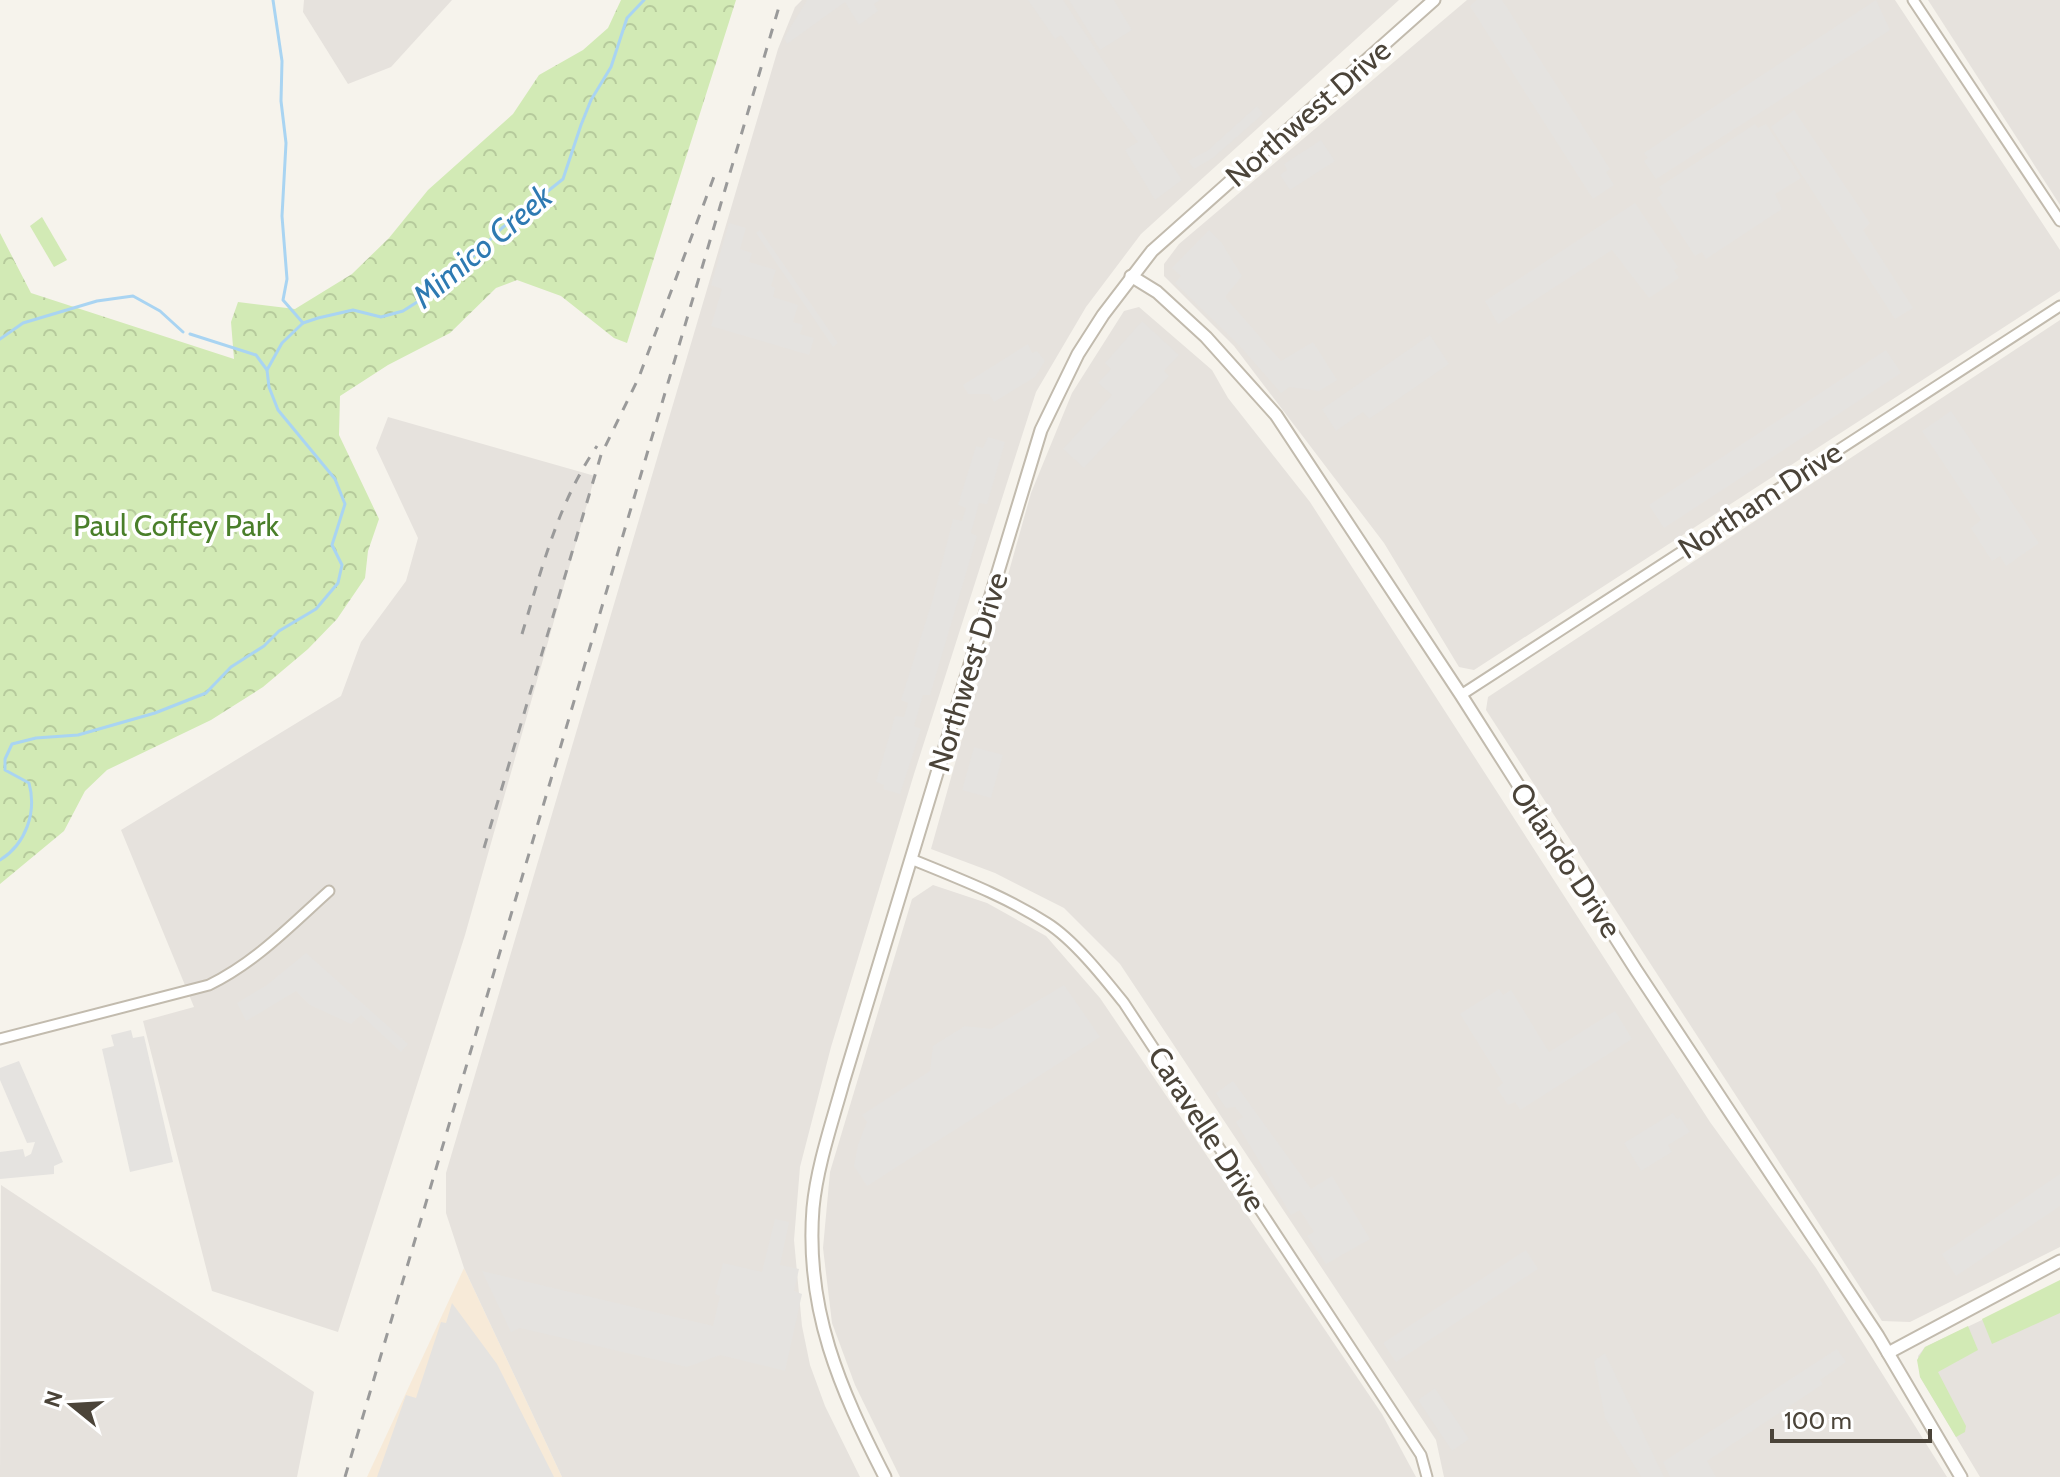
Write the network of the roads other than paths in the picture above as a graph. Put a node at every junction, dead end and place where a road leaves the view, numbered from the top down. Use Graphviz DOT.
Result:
graph roads {
  1 [pos="1434,0"];
  2 [pos="1913,0"];
  3 [pos="2060,221"];
  4 [pos="1131,276"];
  5 [pos="2060,306"];
  6 [pos="1461,695"];
  7 [pos="911,859"];
  8 [pos="329,891"];
  9 [pos="0,1039"];
  10 [pos="2060,1261"];
  11 [pos="1888,1353"];
  12 [pos="885,1477"];
  13 [pos="1427,1477"];
  14 [pos="1961,1477"];
  1 -- 4 [label="street, Northwest Drive"];
  2 -- 3 [label="street"];
  4 -- 6 [label="street, Orlando Drive"];
  4 -- 7 [label="street, Northwest Drive"];
  5 -- 6 [label="street, Northam Drive"];
  6 -- 11 [label="street, Orlando Drive"];
  7 -- 12 [label="street, Northwest Drive"];
  7 -- 13 [label="street, Caravelle Drive"];
  8 -- 9 [label="street"];
  10 -- 11 [label="street"];
  11 -- 14 [label="street, Orlando Drive"];
}
